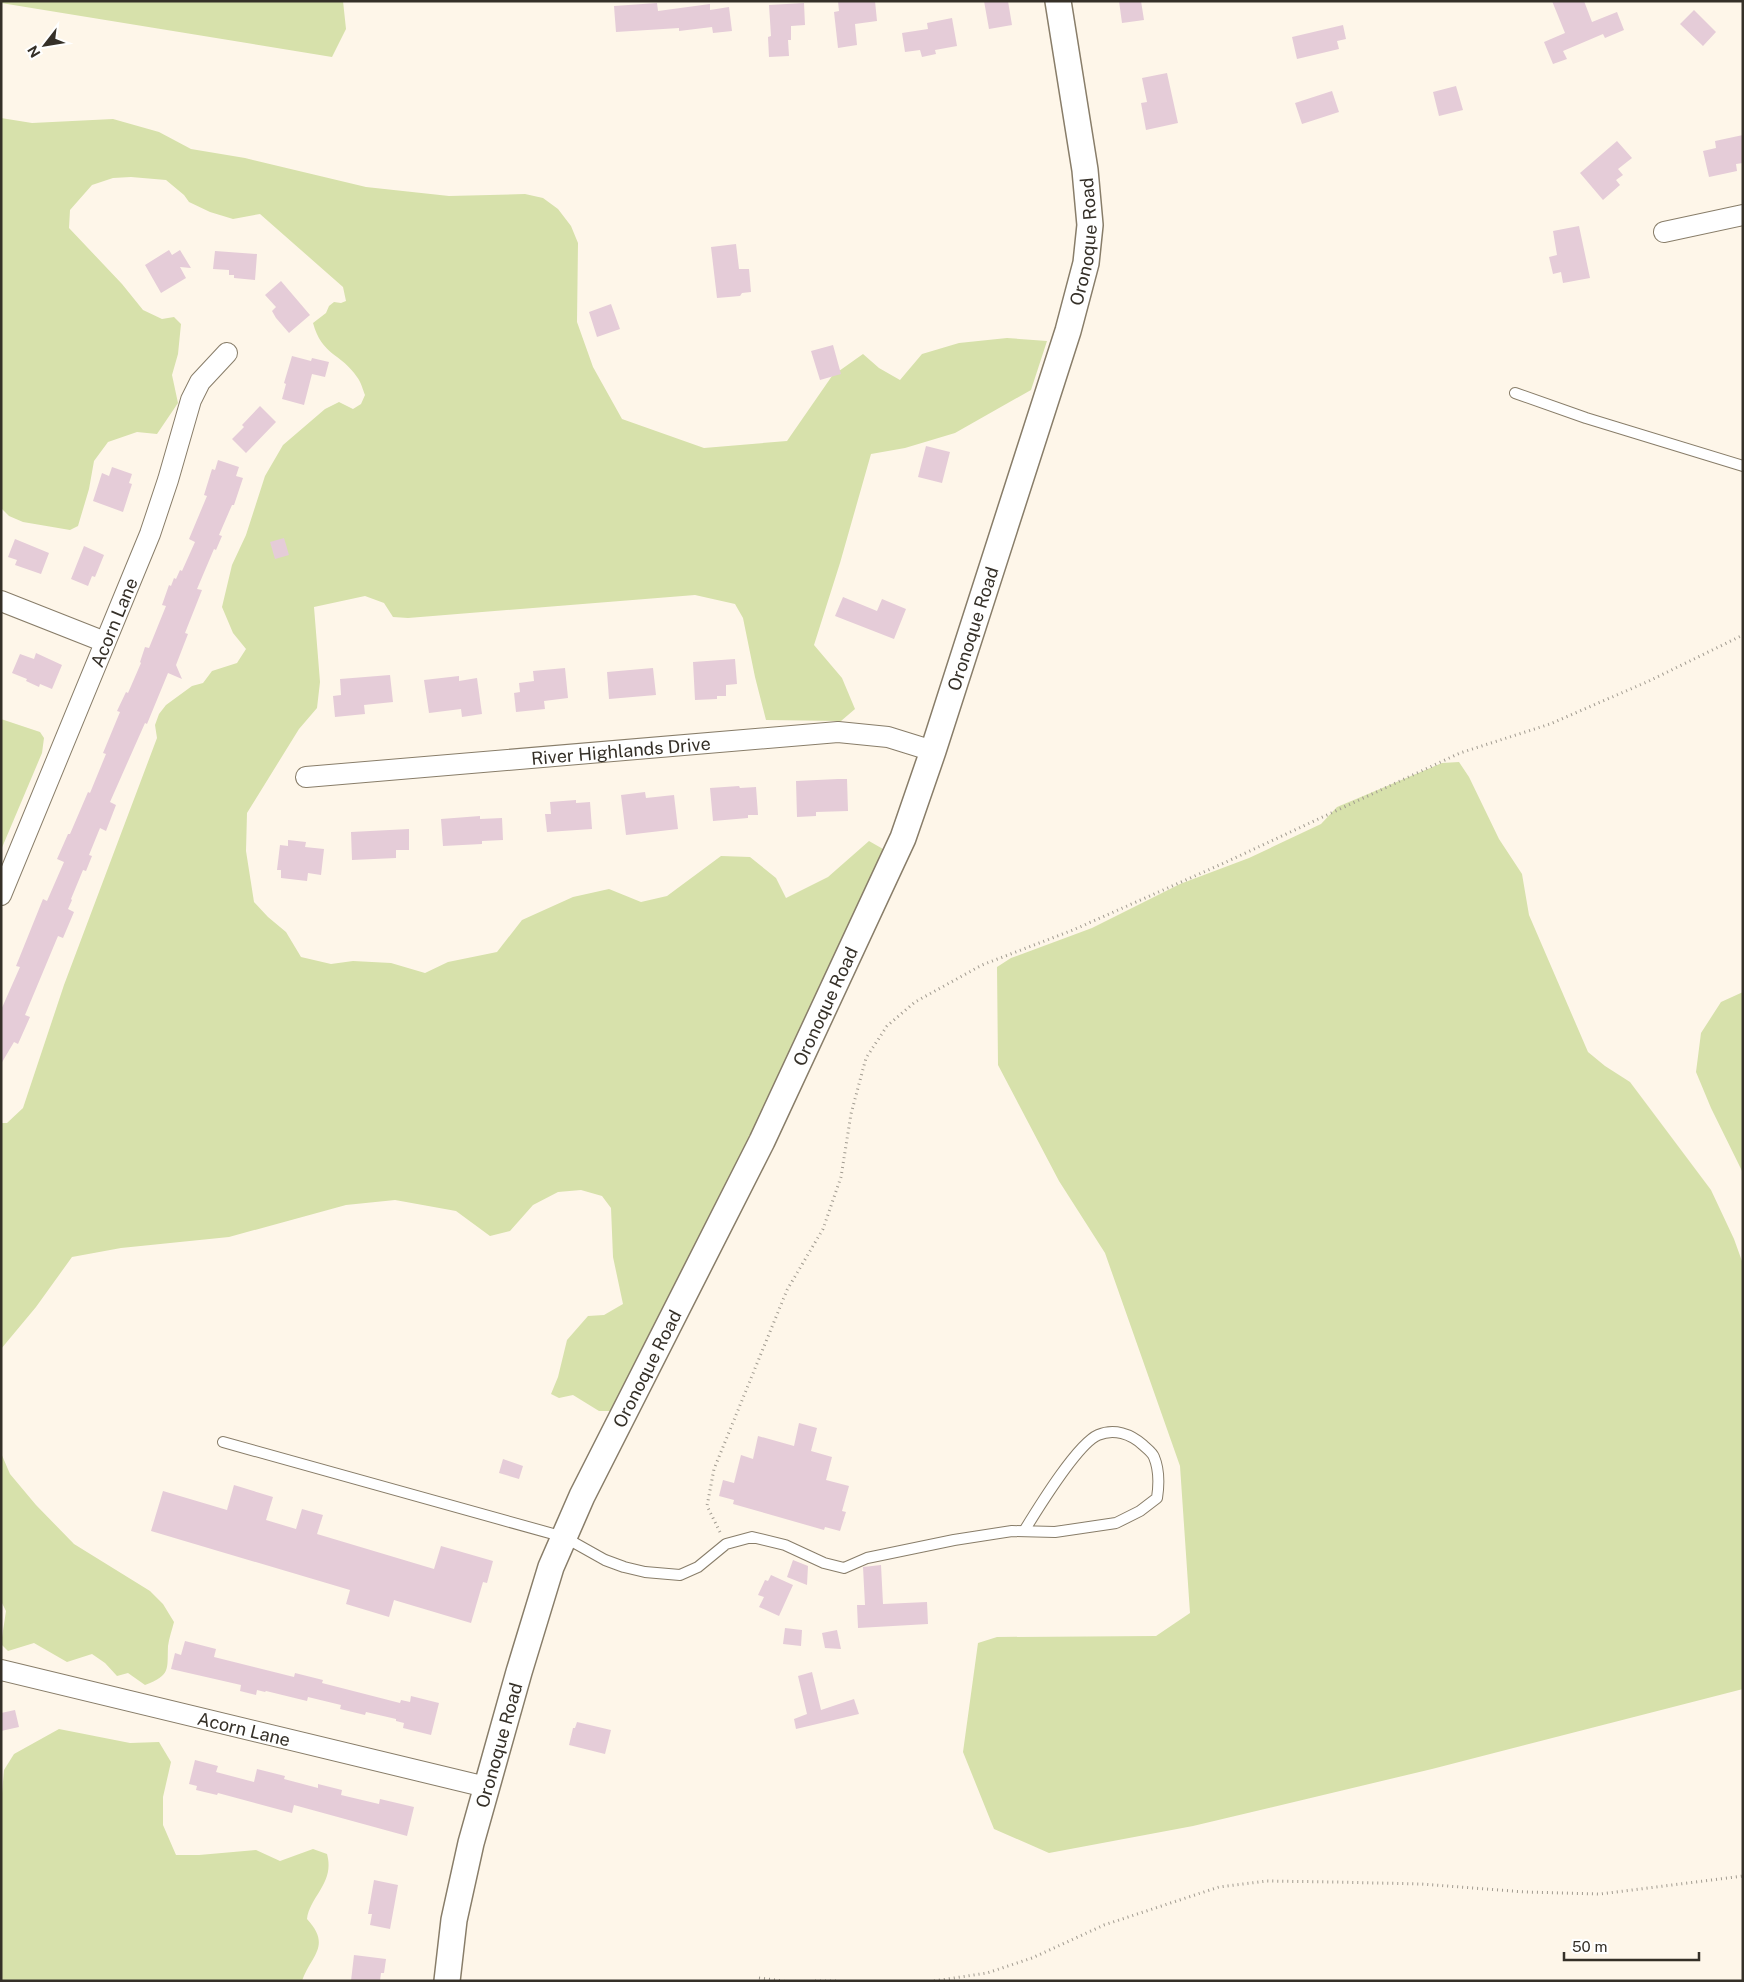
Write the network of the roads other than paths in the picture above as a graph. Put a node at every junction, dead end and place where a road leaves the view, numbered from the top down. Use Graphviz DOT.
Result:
graph roads {
  1 [pos="1058,1"];
  2 [pos="1743,215"];
  3 [pos="1664,232"];
  4 [pos="227,353"];
  5 [pos="1516,393"];
  6 [pos="1743,466"];
  7 [pos="1,601"];
  8 [pos="105,642"];
  9 [pos="933,750"];
  10 [pos="306,777"];
  11 [pos="1,895"];
  12 [pos="222,1442"];
  13 [pos="1024,1531"];
  14 [pos="564,1537"];
  15 [pos="1,1670"];
  16 [pos="486,1787"];
  17 [pos="447,1981"];
  1 -- 9 [label="street, Oronoque Road"];
  2 -- 3 [label="street"];
  4 -- 8 [label="street, Acorn Lane"];
  5 -- 6 [label="lane"];
  7 -- 8 [label="street"];
  8 -- 11 [label="street, Acorn Lane"];
  9 -- 10 [label="street, River Highlands Drive"];
  9 -- 14 [label="street, Oronoque Road"];
  12 -- 14 [label="lane"];
  13 -- 13 [label="lane"];
  13 -- 14 [label="lane"];
  14 -- 16 [label="street, Oronoque Road"];
  15 -- 16 [label="street, Acorn Lane"];
  16 -- 17 [label="street, Oronoque Road"];
}
